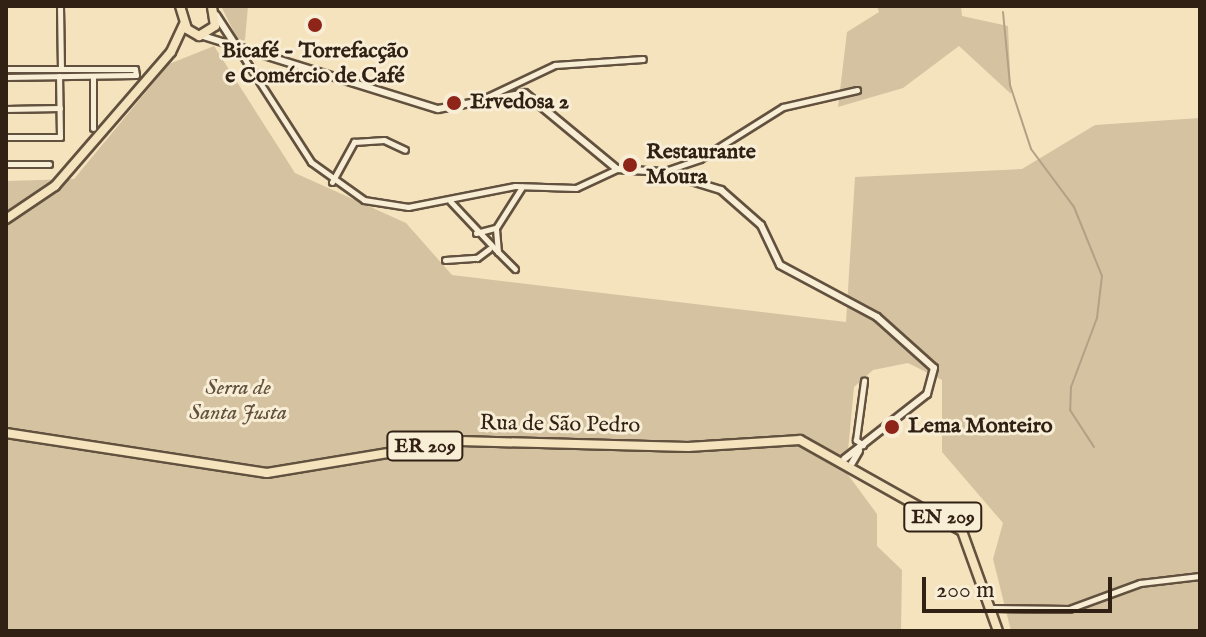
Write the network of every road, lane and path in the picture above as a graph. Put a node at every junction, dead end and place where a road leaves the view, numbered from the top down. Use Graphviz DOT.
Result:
graph roads {
  1 [pos="60,6"];
  2 [pos="180,6"];
  3 [pos="214,11"];
  4 [pos="184,24"];
  5 [pos="199,35"];
  6 [pos="237,47"];
  7 [pos="171,52"];
  8 [pos="643,59"];
  9 [pos="6,69"];
  10 [pos="60,73"];
  11 [pos="93,76"];
  12 [pos="6,77"];
  13 [pos="857,90"];
  14 [pos="482,100"];
  15 [pos="60,108"];
  16 [pos="6,109"];
  17 [pos="93,128"];
  18 [pos="6,137"];
  19 [pos="405,150"];
  20 [pos="6,164"];
  21 [pos="49,164"];
  22 [pos="617,169"];
  23 [pos="662,172"];
  24 [pos="332,182"];
  25 [pos="522,186"];
  26 [pos="449,201"];
  27 [pos="6,219"];
  28 [pos="496,228"];
  29 [pos="476,233"];
  30 [pos="489,249"];
  31 [pos="498,252"];
  32 [pos="445,260"];
  33 [pos="515,269"];
  34 [pos="864,381"];
  35 [pos="6,433"];
  36 [pos="863,445"];
  37 [pos="848,461"];
  38 [pos="1200,576"];
  39 [pos="991,608"];
  40 [pos="998,631"];
  1 -- 10 [label="street"];
  2 -- 4 [label="main road"];
  3 -- 5 [label="main road"];
  3 -- 6 [label="street"];
  4 -- 5 [label="main road"];
  4 -- 7 [label="main road"];
  5 -- 6 [label="street"];
  5 -- 7 [label="main road"];
  6 -- 14 [label="street"];
  6 -- 24 [label="street"];
  7 -- 27 [label="main road"];
  8 -- 14 [label="street"];
  9 -- 10 [label="street"];
  10 -- 11 [label="street"];
  10 -- 11 [label="street"];
  10 -- 12 [label="street"];
  10 -- 15 [label="street"];
  11 -- 17 [label="street"];
  13 -- 23 [label="street"];
  14 -- 22 [label="street"];
  15 -- 16 [label="street"];
  15 -- 18 [label="street"];
  19 -- 24 [label="street"];
  20 -- 21 [label="street"];
  22 -- 23 [label="street"];
  22 -- 25 [label="street"];
  23 -- 36 [label="street"];
  24 -- 26 [label="street"];
  25 -- 26 [label="street"];
  25 -- 28 [label="street"];
  26 -- 29 [label="street"];
  28 -- 29 [label="street"];
  28 -- 31 [label="street"];
  29 -- 30 [label="street"];
  30 -- 31 [label="street"];
  30 -- 32 [label="street"];
  31 -- 33 [label="street"];
  34 -- 36 [label="street"];
  35 -- 37 [label="main road, Rua de São Pedro / ER 209"];
  36 -- 37 [label="street"];
  37 -- 39 [label="main road, Rua de São Pedro / EN 209"];
  38 -- 39 [label="street"];
  39 -- 40 [label="main road, EN 209"];
}
